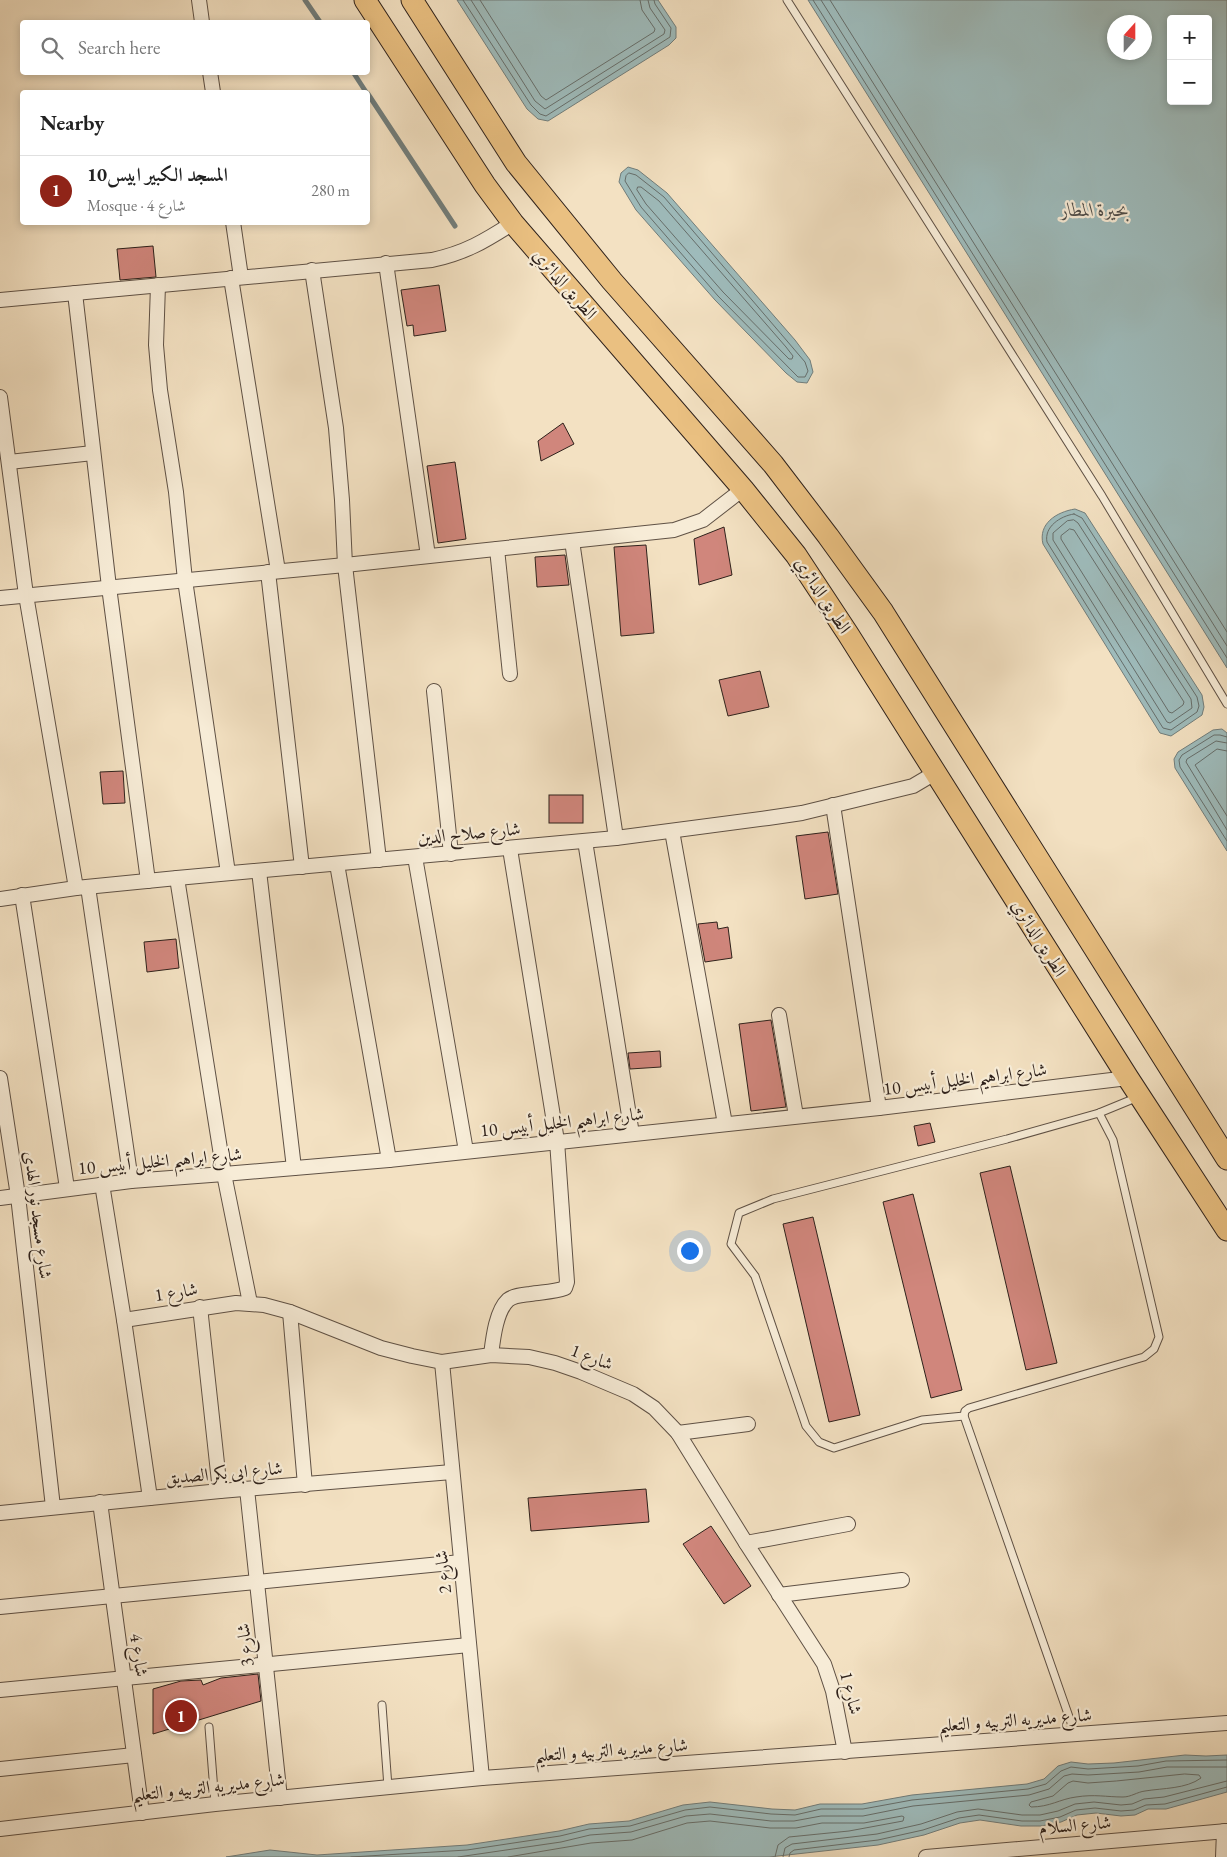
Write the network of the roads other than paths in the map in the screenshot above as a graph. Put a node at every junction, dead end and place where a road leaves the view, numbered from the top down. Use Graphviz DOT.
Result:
graph roads {
  1 [pos="199,0"];
  2 [pos="365,0"];
  3 [pos="412,0"];
  4 [pos="788,0"];
  5 [pos="202,20"];
  6 [pos="210,75"];
  7 [pos="213,90"];
  8 [pos="513,223"];
  9 [pos="233,225"];
  10 [pos="386,263"];
  11 [pos="312,270"];
  12 [pos="236,278"];
  13 [pos="158,285"];
  14 [pos="75,293"];
  15 [pos="0,300"];
  16 [pos="0,397"];
  17 [pos="93,453"];
  18 [pos="9,462"];
  19 [pos="743,489"];
  20 [pos="572,541"];
  21 [pos="496,549"];
  22 [pos="428,556"];
  23 [pos="345,565"];
  24 [pos="273,572"];
  25 [pos="185,580"];
  26 [pos="109,587"];
  27 [pos="26,595"];
  28 [pos="0,598"];
  29 [pos="510,674"];
  30 [pos="434,691"];
  31 [pos="1227,704"];
  32 [pos="935,773"];
  33 [pos="834,805"];
  34 [pos="672,831"];
  35 [pos="616,838"];
  36 [pos="585,841"];
  37 [pos="510,849"];
  38 [pos="451,854"];
  39 [pos="415,857"];
  40 [pos="379,860"];
  41 [pos="337,864"];
  42 [pos="302,867"];
  43 [pos="259,871"];
  44 [pos="228,873"];
  45 [pos="177,878"];
  46 [pos="148,881"];
  47 [pos="82,888"];
  48 [pos="22,895"];
  49 [pos="0,899"];
  50 [pos="779,1016"];
  51 [pos="1128,1078"];
  52 [pos="0,1083"];
  53 [pos="1140,1096"];
  54 [pos="879,1108"];
  55 [pos="1099,1113"];
  56 [pos="796,1116"];
  57 [pos="725,1124"];
  58 [pos="632,1134"];
  59 [pos="5,1141"];
  60 [pos="557,1141"];
  61 [pos="466,1151"];
  62 [pos="1227,1159"];
  63 [pos="388,1160"];
  64 [pos="294,1168"];
  65 [pos="224,1174"];
  66 [pos="131,1181"];
  67 [pos="102,1184"];
  68 [pos="67,1188"];
  69 [pos="18,1196"];
  70 [pos="0,1198"];
  71 [pos="1227,1230"];
  72 [pos="250,1303"];
  73 [pos="200,1307"];
  74 [pos="290,1312"];
  75 [pos="124,1320"];
  76 [pos="491,1355"];
  77 [pos="442,1362"];
  78 [pos="964,1416"];
  79 [pos="748,1424"];
  80 [pos="678,1433"];
  81 [pos="452,1472"];
  82 [pos="304,1484"];
  83 [pos="247,1489"];
  84 [pos="220,1491"];
  85 [pos="150,1498"];
  86 [pos="100,1502"];
  87 [pos="53,1507"];
  88 [pos="0,1513"];
  89 [pos="848,1524"];
  90 [pos="746,1543"];
  91 [pos="461,1562"];
  92 [pos="902,1580"];
  93 [pos="257,1582"];
  94 [pos="779,1594"];
  95 [pos="112,1596"];
  96 [pos="0,1607"];
  97 [pos="469,1645"];
  98 [pos="266,1664"];
  99 [pos="123,1678"];
  100 [pos="0,1690"];
  101 [pos="382,1706"];
  102 [pos="1227,1723"];
  103 [pos="208,1727"];
  104 [pos="1075,1734"];
  105 [pos="845,1752"];
  106 [pos="134,1755"];
  107 [pos="0,1769"];
  108 [pos="482,1778"];
  109 [pos="388,1787"];
  110 [pos="280,1798"];
  111 [pos="215,1804"];
  112 [pos="142,1813"];
  113 [pos="0,1830"];
  114 [pos="1225,1831"];
  115 [pos="926,1857"];
  116 [pos="1223,1857"];
  1 -- 5 [label="street"];
  2 -- 8 [label="main road, الطريق الدائري"];
  3 -- 62 [label="main road, الطريق الدائري"];
  4 -- 31 [label="lane"];
  6 -- 7 [label="street"];
  8 -- 10 [label="street"];
  8 -- 19 [label="main road, الطريق الدائري"];
  9 -- 12 [label="street"];
  10 -- 11 [label="street"];
  10 -- 22 [label="street"];
  11 -- 12 [label="street"];
  11 -- 23 [label="street"];
  12 -- 13 [label="street"];
  12 -- 24 [label="street"];
  13 -- 14 [label="street"];
  13 -- 25 [label="street"];
  14 -- 15 [label="street"];
  14 -- 17 [label="street"];
  16 -- 18 [label="street"];
  17 -- 18 [label="street"];
  17 -- 26 [label="street"];
  18 -- 27 [label="street"];
  19 -- 20 [label="street"];
  19 -- 32 [label="main road, الطريق الدائري"];
  20 -- 21 [label="street"];
  20 -- 35 [label="street"];
  21 -- 22 [label="street"];
  21 -- 29 [label="street"];
  22 -- 23 [label="street"];
  23 -- 24 [label="street"];
  23 -- 40 [label="street"];
  24 -- 25 [label="street"];
  24 -- 42 [label="street"];
  25 -- 26 [label="street"];
  25 -- 44 [label="street"];
  26 -- 27 [label="street"];
  26 -- 46 [label="street"];
  27 -- 28 [label="street"];
  27 -- 47 [label="street"];
  30 -- 38 [label="street"];
  32 -- 33 [label="street, شارع صلاح الدين"];
  32 -- 51 [label="main road, الطريق الدائري"];
  33 -- 34 [label="street, شارع صلاح الدين"];
  33 -- 54 [label="street"];
  34 -- 35 [label="street, شارع صلاح الدين"];
  34 -- 57 [label="street"];
  35 -- 36 [label="street, شارع صلاح الدين"];
  36 -- 37 [label="street, شارع صلاح الدين"];
  36 -- 58 [label="street"];
  37 -- 38 [label="street, شارع صلاح الدين"];
  37 -- 60 [label="street"];
  38 -- 39 [label="street, شارع صلاح الدين"];
  39 -- 40 [label="street, شارع صلاح الدين"];
  39 -- 61 [label="street"];
  40 -- 41 [label="street, شارع صلاح الدين"];
  41 -- 42 [label="street, شارع صلاح الدين"];
  41 -- 63 [label="street"];
  42 -- 43 [label="street, شارع صلاح الدين"];
  43 -- 44 [label="street, شارع صلاح الدين"];
  43 -- 64 [label="street"];
  44 -- 45 [label="street, شارع صلاح الدين"];
  45 -- 46 [label="street, شارع صلاح الدين"];
  45 -- 65 [label="street"];
  46 -- 47 [label="street, شارع صلاح الدين"];
  47 -- 48 [label="street, شارع صلاح الدين"];
  47 -- 66 [label="street"];
  48 -- 49 [label="street, شارع صلاح الدين"];
  48 -- 68 [label="street"];
  50 -- 56 [label="street"];
  51 -- 53 [label="main road, الطريق الدائري"];
  51 -- 54 [label="street, شارع ابراهيم الخليل أبيس 10"];
  52 -- 59 [label="street, شارع مسجد نور الهدى"];
  53 -- 55 [label="lane"];
  53 -- 71 [label="main road, الطريق الدائري"];
  54 -- 56 [label="street, شارع ابراهيم الخليل أبيس 10"];
  55 -- 78 [label="lane"];
  55 -- 78 [label="lane"];
  56 -- 57 [label="street, شارع ابراهيم الخليل أبيس 10"];
  57 -- 58 [label="street, شارع ابراهيم الخليل أبيس 10"];
  58 -- 60 [label="street, شارع ابراهيم الخليل أبيس 10"];
  59 -- 69 [label="street, شارع مسجد نور الهدى"];
  60 -- 61 [label="street, شارع ابراهيم الخليل أبيس 10"];
  60 -- 76 [label="street"];
  61 -- 63 [label="street, شارع ابراهيم الخليل أبيس 10"];
  63 -- 64 [label="street, شارع ابراهيم الخليل أبيس 10"];
  64 -- 65 [label="street, شارع ابراهيم الخليل أبيس 10"];
  65 -- 66 [label="street, شارع ابراهيم الخليل أبيس 10"];
  65 -- 72 [label="street"];
  66 -- 67 [label="street, شارع ابراهيم الخليل أبيس 10"];
  67 -- 68 [label="street, شارع ابراهيم الخليل أبيس 10"];
  67 -- 75 [label="street"];
  68 -- 69 [label="street, شارع ابراهيم الخليل أبيس 10"];
  69 -- 70 [label="street, شارع ابراهيم الخليل أبيس 10"];
  69 -- 87 [label="street, شارع مسجد نور الهدى"];
  72 -- 73 [label="street, شارع 1"];
  72 -- 74 [label="street, شارع 1"];
  73 -- 75 [label="street, شارع 1"];
  73 -- 84 [label="street"];
  74 -- 77 [label="street, شارع 1"];
  74 -- 82 [label="street"];
  75 -- 85 [label="street"];
  76 -- 77 [label="street, شارع 1"];
  76 -- 80 [label="street, شارع 1"];
  77 -- 81 [label="street, شارع 2"];
  78 -- 104 [label="lane"];
  79 -- 80 [label="street"];
  80 -- 90 [label="street, شارع 1"];
  81 -- 82 [label="street, شارع ابى بكر الصديق"];
  81 -- 91 [label="street, شارع 2"];
  82 -- 83 [label="street, شارع ابى بكر الصديق"];
  83 -- 84 [label="street, شارع ابى بكر الصديق"];
  83 -- 93 [label="street, شارع 3"];
  84 -- 85 [label="street, شارع ابى بكر الصديق"];
  85 -- 86 [label="street, شارع ابى بكر الصديق"];
  86 -- 87 [label="street, شارع ابى بكر الصديق"];
  86 -- 95 [label="street, شارع 4"];
  87 -- 88 [label="street, شارع ابى بكر الصديق"];
  89 -- 90 [label="street"];
  90 -- 94 [label="street, شارع 1"];
  91 -- 93 [label="street"];
  91 -- 97 [label="street, شارع 2"];
  92 -- 94 [label="street"];
  93 -- 95 [label="street"];
  93 -- 98 [label="street, شارع 3"];
  94 -- 105 [label="street, شارع 1"];
  95 -- 96 [label="street"];
  95 -- 99 [label="street, شارع 4"];
  97 -- 98 [label="street"];
  97 -- 108 [label="street, شارع 2"];
  98 -- 99 [label="street"];
  98 -- 110 [label="street, شارع 3"];
  99 -- 100 [label="street"];
  99 -- 106 [label="street, شارع 4"];
  101 -- 109 [label="lane"];
  102 -- 104 [label="street, شارع مديريه التربيه و التعليم"];
  103 -- 111 [label="lane"];
  104 -- 105 [label="street, شارع مديريه التربيه و التعليم"];
  105 -- 108 [label="street, شارع مديريه التربيه و التعليم"];
  106 -- 107 [label="street"];
  106 -- 112 [label="street, شارع 4"];
  108 -- 109 [label="street, شارع مديريه التربيه و التعليم"];
  109 -- 110 [label="street, شارع مديريه التربيه و التعليم"];
  110 -- 111 [label="street, شارع مديريه التربيه و التعليم"];
  111 -- 112 [label="street, شارع مديريه التربيه و التعليم"];
  112 -- 113 [label="street, شارع مديريه التربيه و التعليم"];
  114 -- 115 [label="street, شارع السلام"];
  114 -- 116 [label="street"];
}
